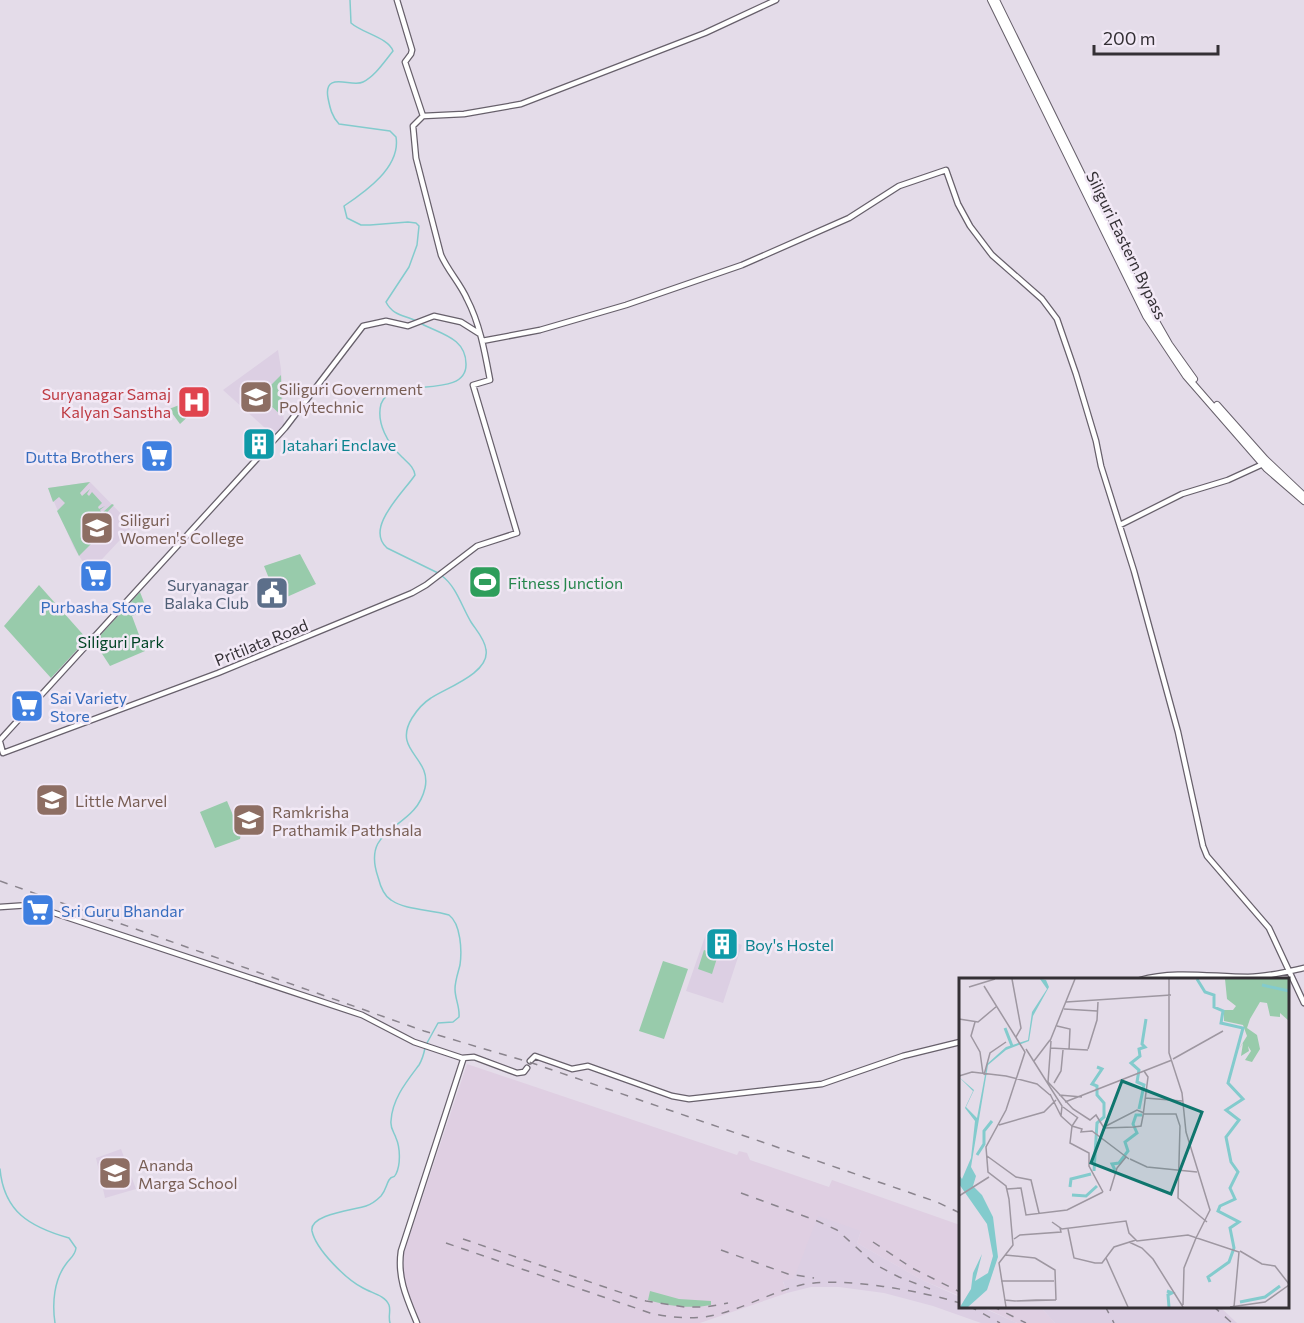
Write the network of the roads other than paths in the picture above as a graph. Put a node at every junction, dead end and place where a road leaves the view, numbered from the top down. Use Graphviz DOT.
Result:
graph roads {
  1 [pos="398,0"];
  2 [pos="776,0"];
  3 [pos="991,0"];
  4 [pos="996,0"];
  5 [pos="423,116"];
  6 [pos="1138,295"];
  7 [pos="1148,315"];
  8 [pos="480,334"];
  9 [pos="482,341"];
  10 [pos="1263,464"];
  11 [pos="1304,496"];
  12 [pos="1304,501"];
  13 [pos="1120,525"];
  14 [pos="0,741"];
  15 [pos="0,907"];
  16 [pos="1304,968"];
  17 [pos="1288,971"];
  18 [pos="1148,978"];
  19 [pos="1304,1003"];
  20 [pos="959,1042"];
  21 [pos="463,1060"];
  22 [pos="530,1061"];
  23 [pos="527,1068"];
  24 [pos="417,1323"];
  1 -- 5 [label="street"];
  2 -- 5 [label="street"];
  3 -- 6 [label="main road, Siliguri Eastern Bypass"];
  4 -- 6 [label="main road, Siliguri Eastern Bypass"];
  5 -- 8 [label="street"];
  6 -- 7 [label="main road, Siliguri Eastern Bypass"];
  7 -- 10 [label="main road, Siliguri Eastern Bypass"];
  7 -- 11 [label="main road, Siliguri Eastern Bypass"];
  8 -- 9 [label="street"];
  8 -- 14 [label="street"];
  9 -- 13 [label="street"];
  9 -- 14 [label="street, Pritilata Road"];
  10 -- 12 [label="main road, Siliguri Eastern Bypass"];
  10 -- 13 [label="street"];
  13 -- 17 [label="street"];
  15 -- 23 [label="street"];
  16 -- 17 [label="street"];
  17 -- 18 [label="street"];
  17 -- 19 [label="street"];
  20 -- 22 [label="street"];
  21 -- 24 [label="street"];
}
